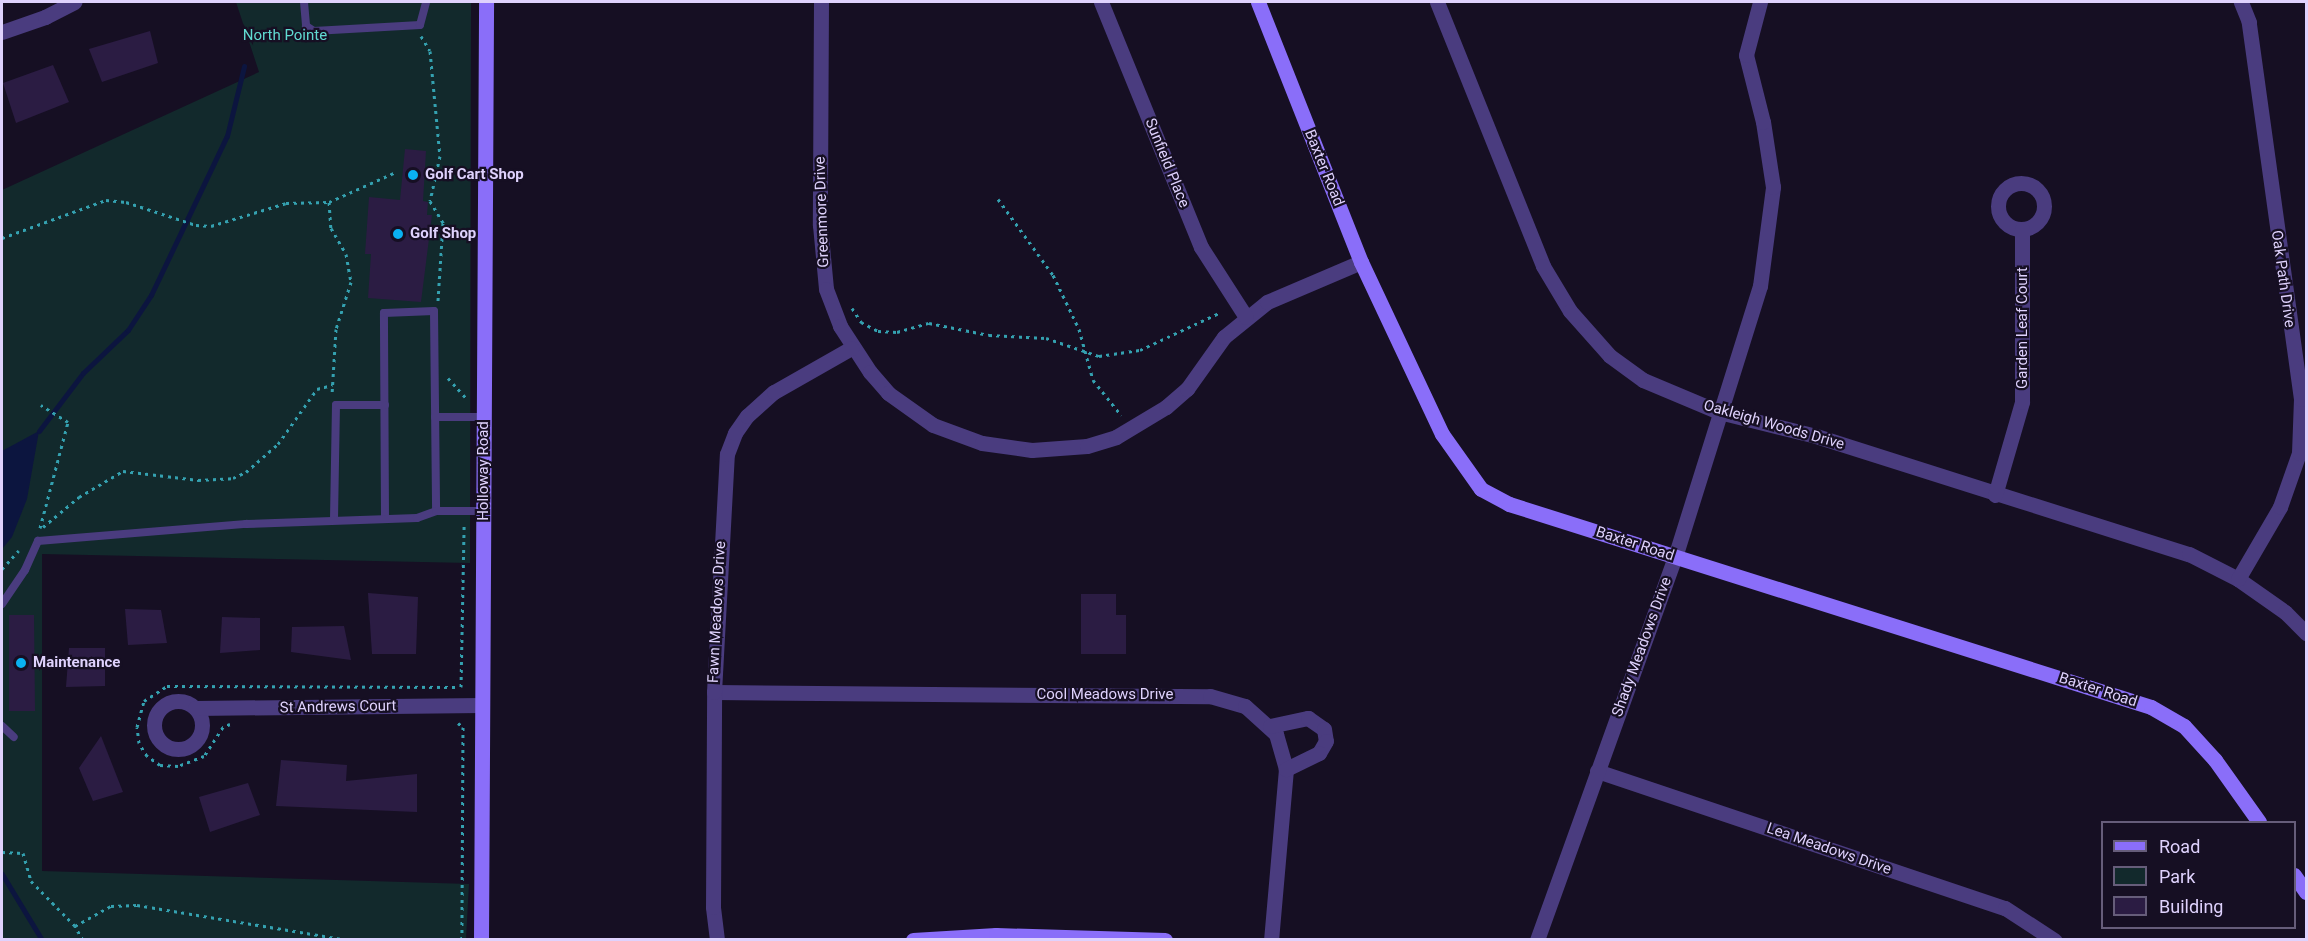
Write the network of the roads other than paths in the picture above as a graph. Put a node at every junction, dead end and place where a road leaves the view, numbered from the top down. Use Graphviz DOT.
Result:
graph roads {
  1 [pos="74,2"];
  2 [pos="304,2"];
  3 [pos="426,2"];
  4 [pos="486,2"];
  5 [pos="821,2"];
  6 [pos="1101,2"];
  7 [pos="1258,2"];
  8 [pos="1437,2"];
  9 [pos="1760,2"];
  10 [pos="2241,2"];
  11 [pos="2,32"];
  12 [pos="2022,229"];
  13 [pos="1361,262"];
  14 [pos="1246,317"];
  15 [pos="851,348"];
  16 [pos="385,405"];
  17 [pos="1719,412"];
  18 [pos="435,417"];
  19 [pos="484,417"];
  20 [pos="1995,495"];
  21 [pos="436,511"];
  22 [pos="484,511"];
  23 [pos="386,518"];
  24 [pos="334,519"];
  25 [pos="1675,557"];
  26 [pos="2238,579"];
  27 [pos="2,604"];
  28 [pos="2307,633"];
  29 [pos="714,692"];
  30 [pos="481,705"];
  31 [pos="195,708"];
  32 [pos="2,726"];
  33 [pos="1270,726"];
  34 [pos="14,737"];
  35 [pos="1286,769"];
  36 [pos="1597,771"];
  37 [pos="2258,821"];
  38 [pos="2296,876"];
  39 [pos="2307,892"];
  40 [pos="996,938"];
  41 [pos="481,939"];
  42 [pos="717,939"];
  43 [pos="914,939"];
  44 [pos="1165,939"];
  45 [pos="1271,939"];
  46 [pos="1537,939"];
  47 [pos="2054,939"];
  1 -- 11 [label="street"];
  2 -- 3 [label="lane"];
  4 -- 19 [label="main road, Holloway Road"];
  5 -- 15 [label="street, Greenmore Drive"];
  6 -- 14 [label="street, Sunfield Place"];
  7 -- 13 [label="main road, Baxter Road"];
  8 -- 17 [label="street, Oakleigh Woods Drive"];
  9 -- 17 [label="street, Shady Meadows Drive"];
  10 -- 26 [label="street, Oak Path Drive"];
  12 -- 20 [label="street, Garden Leaf Court"];
  13 -- 14 [label="street, Greenmore Drive"];
  13 -- 25 [label="main road, Baxter Road"];
  14 -- 15 [label="street, Greenmore Drive"];
  15 -- 29 [label="street, Fawn Meadows Drive"];
  16 -- 18 [label="lane"];
  16 -- 23 [label="lane"];
  16 -- 24 [label="lane"];
  17 -- 20 [label="street, Oakleigh Woods Drive"];
  17 -- 25 [label="street, Shady Meadows Drive"];
  18 -- 19 [label="lane"];
  18 -- 21 [label="lane"];
  19 -- 22 [label="main road, Holloway Road"];
  20 -- 26 [label="street, Oakleigh Woods Drive"];
  21 -- 22 [label="lane"];
  21 -- 23 [label="lane"];
  22 -- 30 [label="main road, Holloway Road"];
  23 -- 24 [label="lane"];
  24 -- 27 [label="lane"];
  25 -- 36 [label="street, Shady Meadows Drive"];
  25 -- 37 [label="main road, Baxter Road"];
  26 -- 28 [label="street, Oakleigh Woods Drive"];
  29 -- 33 [label="street, Cool Meadows Drive"];
  29 -- 42 [label="street, Fawn Meadows Drive"];
  30 -- 31 [label="street, St Andrews Court"];
  30 -- 41 [label="main road, Holloway Road"];
  32 -- 34 [label="lane"];
  33 -- 35 [label="street"];
  33 -- 35 [label="street"];
  35 -- 45 [label="street"];
  36 -- 46 [label="street, Shady Meadows Drive"];
  36 -- 47 [label="street, Lea Meadows Drive"];
  38 -- 39 [label="main road"];
  40 -- 43 [label="main road"];
  40 -- 44 [label="main road"];
}
